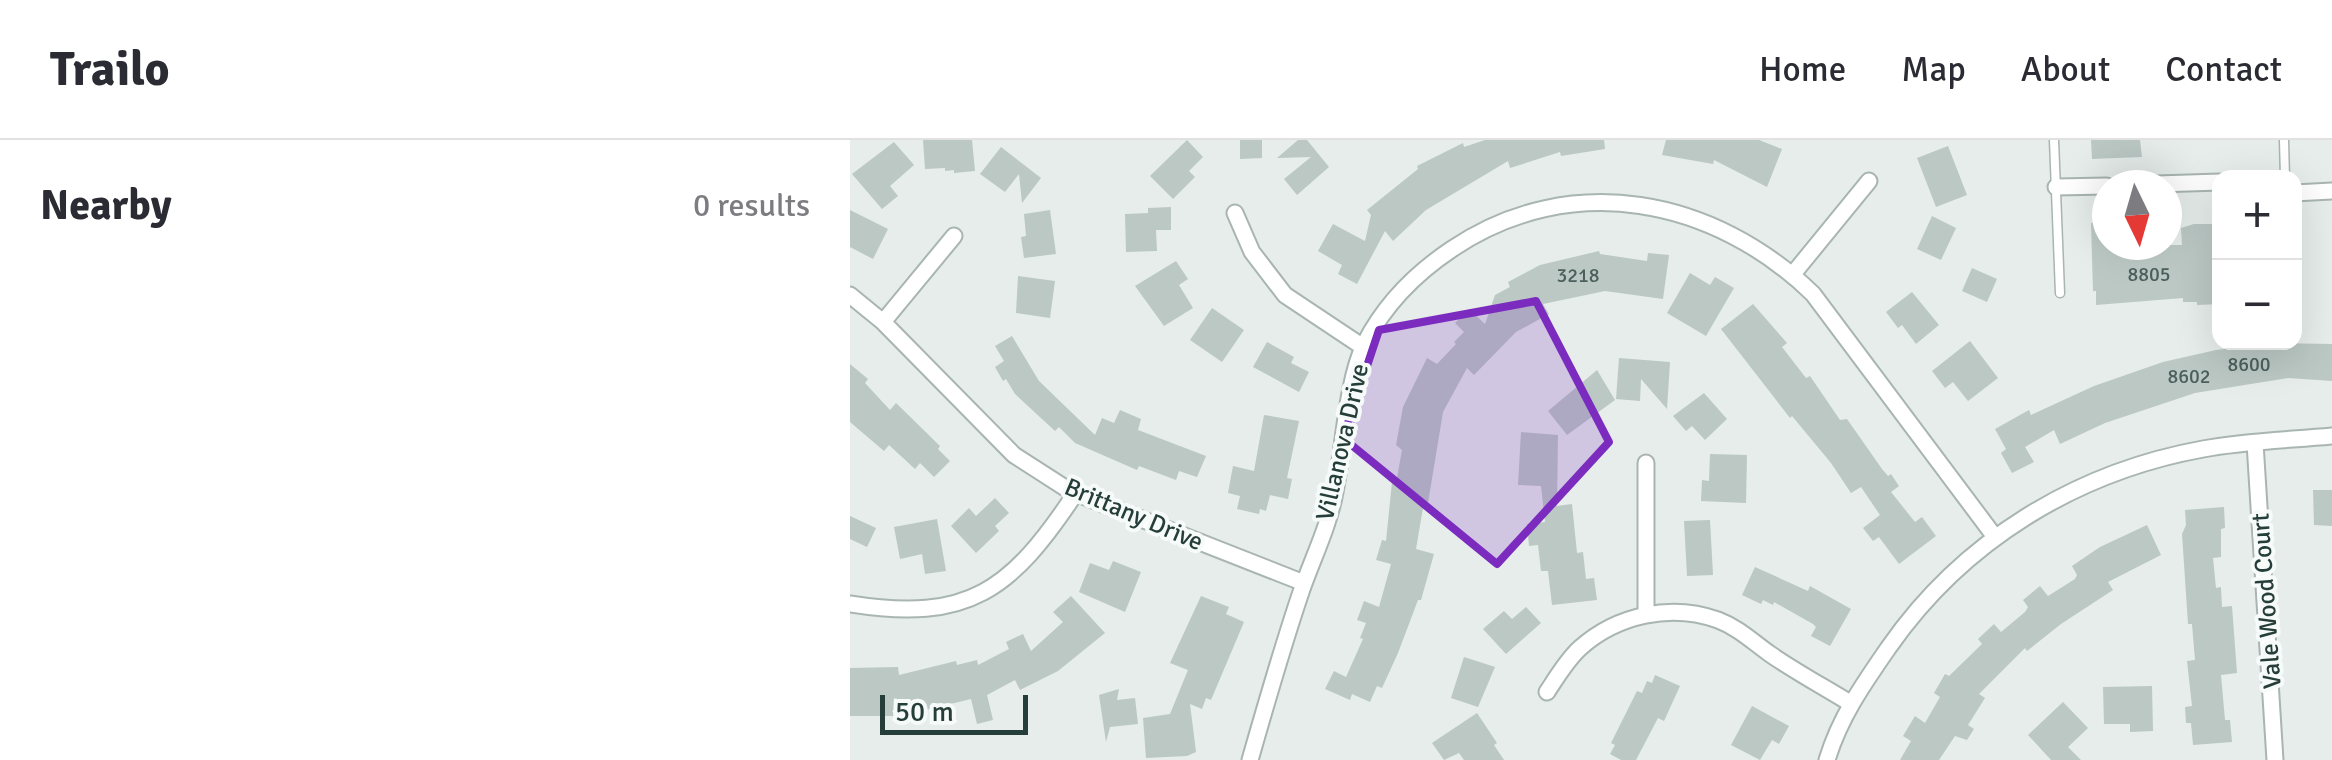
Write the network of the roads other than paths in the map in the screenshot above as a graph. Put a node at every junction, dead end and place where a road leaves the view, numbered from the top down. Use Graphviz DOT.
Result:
graph roads {
  1 [pos="2054,140"];
  2 [pos="2284,140"];
  3 [pos="2285,170"];
  4 [pos="1869,181"];
  5 [pos="2212,182"];
  6 [pos="2182,183"];
  7 [pos="2092,186"];
  8 [pos="2056,187"];
  9 [pos="2332,192"];
  10 [pos="2302,193"];
  11 [pos="1234,213"];
  12 [pos="954,236"];
  13 [pos="1792,274"];
  14 [pos="2060,293"];
  15 [pos="850,295"];
  16 [pos="883,322"];
  17 [pos="1363,347"];
  18 [pos="2332,436"];
  19 [pos="2255,442"];
  20 [pos="1646,463"];
  21 [pos="1075,494"];
  22 [pos="1995,537"];
  23 [pos="1304,583"];
  24 [pos="850,604"];
  25 [pos="1646,614"];
  26 [pos="1548,692"];
  27 [pos="1850,703"];
  28 [pos="1250,760"];
  29 [pos="1827,760"];
  30 [pos="2275,760"];
  1 -- 8 [label="lane"];
  2 -- 3 [label="lane"];
  4 -- 13 [label="street"];
  5 -- 6 [label="street"];
  7 -- 8 [label="street"];
  8 -- 14 [label="lane"];
  9 -- 10 [label="street"];
  11 -- 17 [label="street"];
  12 -- 16 [label="street"];
  13 -- 17 [label="street, Villanova Drive"];
  13 -- 22 [label="street, Villanova Drive"];
  15 -- 16 [label="street, Brittany Drive"];
  16 -- 21 [label="street, Brittany Drive"];
  17 -- 23 [label="street, Villanova Drive"];
  18 -- 19 [label="street"];
  19 -- 22 [label="street"];
  19 -- 30 [label="street, Vale Wood Court"];
  20 -- 25 [label="street"];
  21 -- 23 [label="street, Brittany Drive"];
  21 -- 24 [label="street"];
  22 -- 27 [label="street"];
  23 -- 28 [label="street, Villanova Drive"];
  25 -- 26 [label="street"];
  25 -- 27 [label="street"];
  27 -- 29 [label="street"];
}
